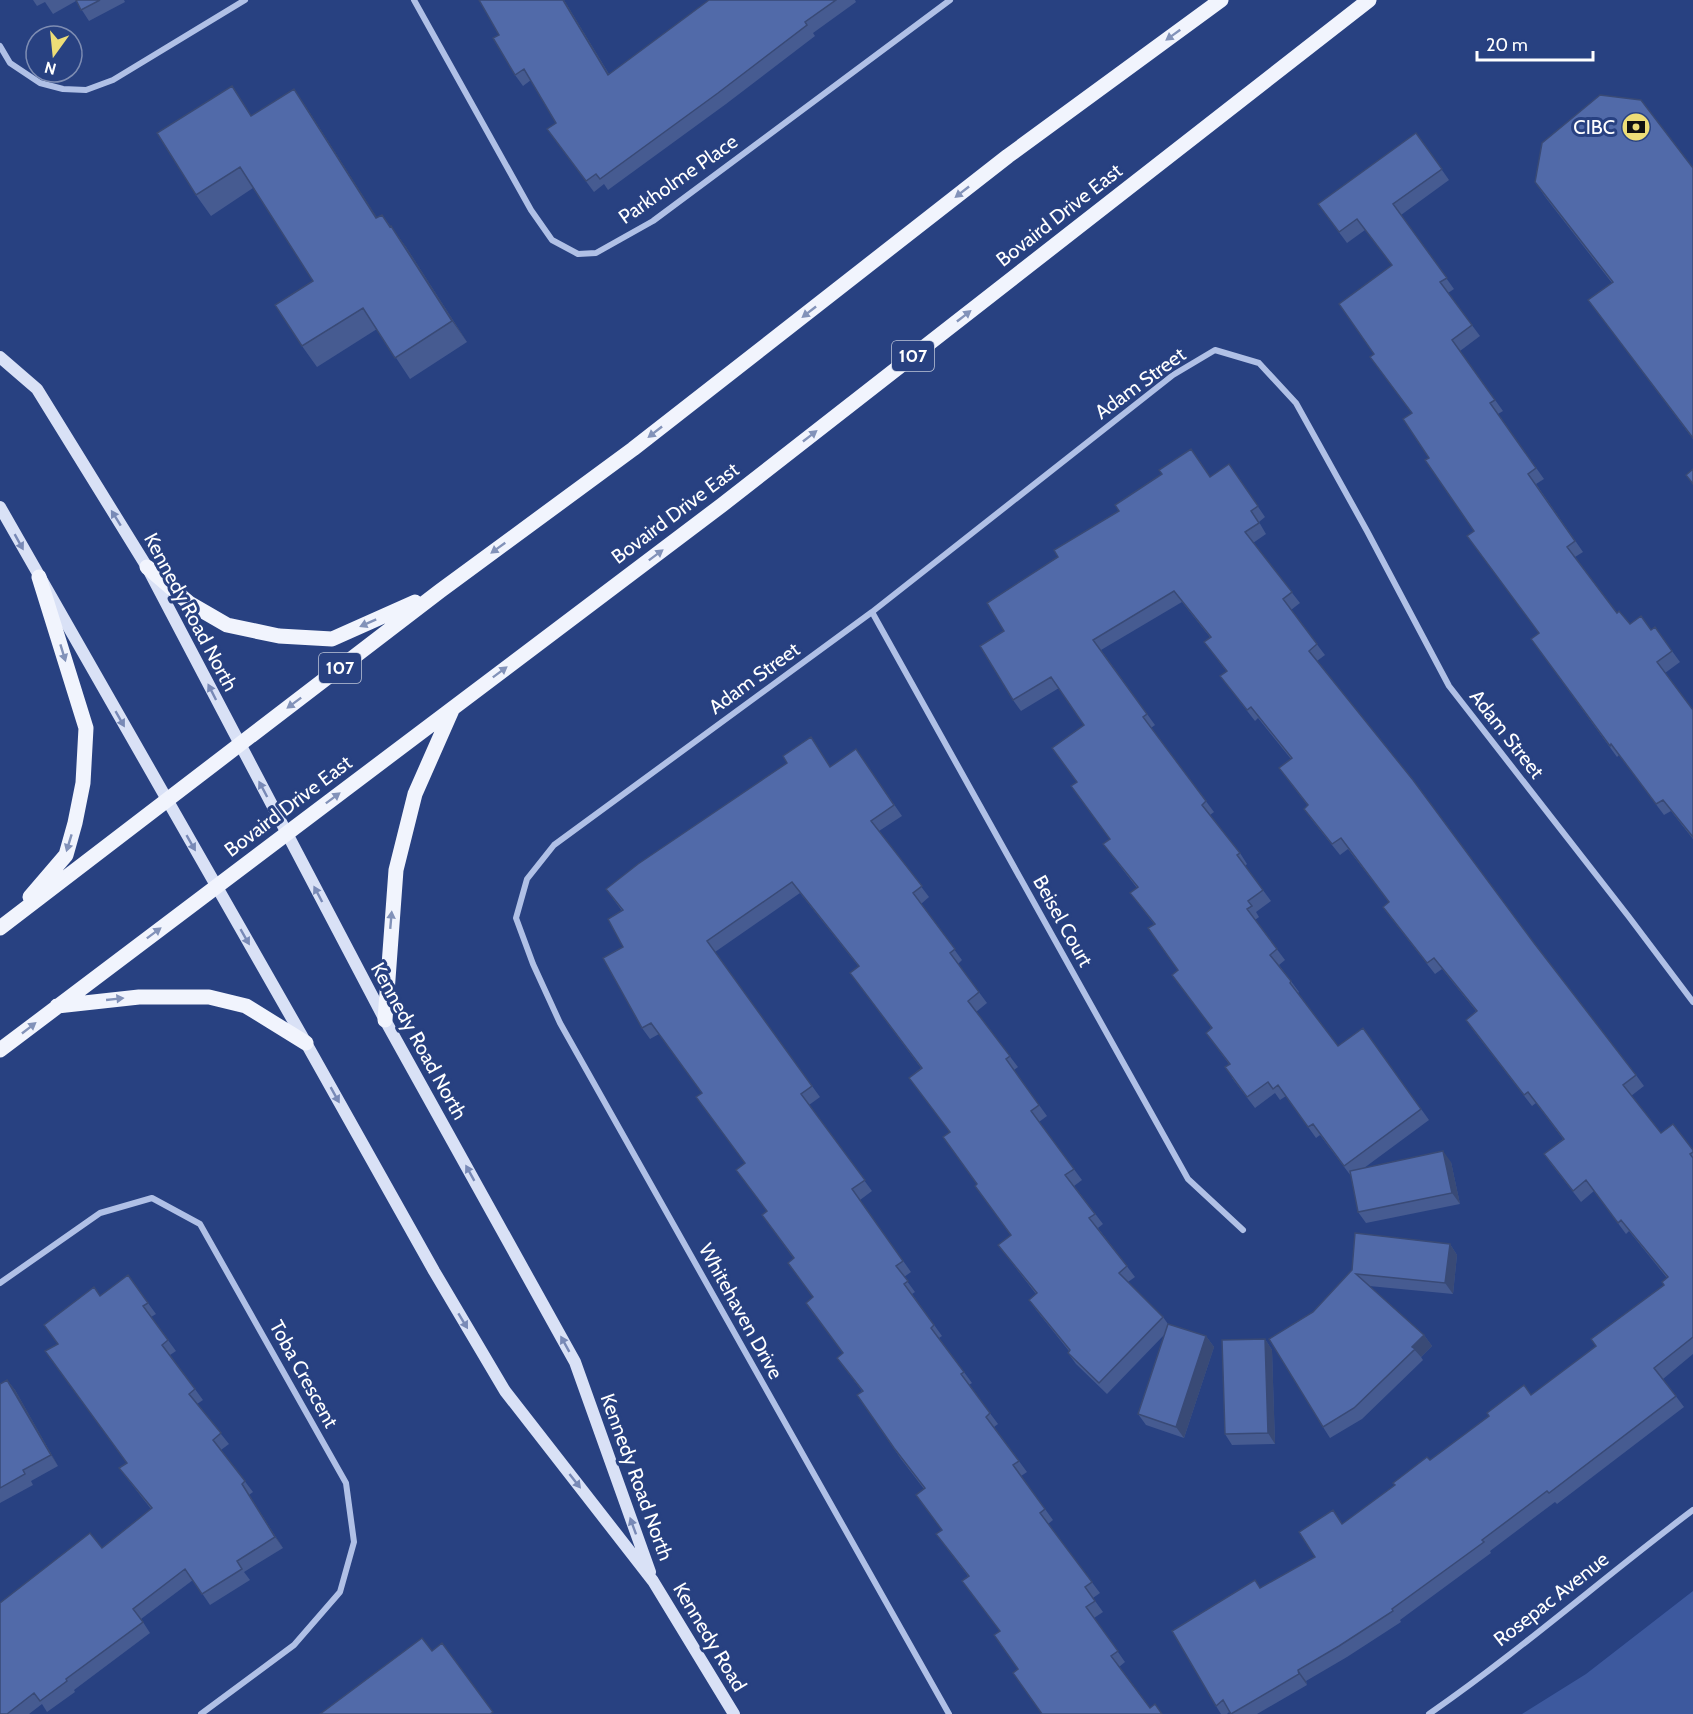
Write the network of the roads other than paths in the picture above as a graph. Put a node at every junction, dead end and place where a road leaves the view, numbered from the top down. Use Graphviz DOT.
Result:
graph roads {
  1 [pos="245,0"];
  2 [pos="414,0"];
  3 [pos="950,0"];
  4 [pos="1221,0"];
  5 [pos="1369,0"];
  6 [pos="0,46"];
  7 [pos="0,357"];
  8 [pos="0,507"];
  9 [pos="147,567"];
  10 [pos="39,577"];
  11 [pos="440,591"];
  12 [pos="872,612"];
  13 [pos="453,708"];
  14 [pos="239,744"];
  15 [pos="166,800"];
  16 [pos="286,833"];
  17 [pos="216,886"];
  18 [pos="516,918"];
  19 [pos="5,924"];
  20 [pos="1693,1002"];
  21 [pos="57,1006"];
  22 [pos="385,1020"];
  23 [pos="306,1044"];
  24 [pos="0,1050"];
  25 [pos="1244,1230"];
  26 [pos="0,1283"];
  27 [pos="1693,1510"];
  28 [pos="653,1581"];
  29 [pos="201,1714"];
  30 [pos="734,1714"];
  31 [pos="949,1714"];
  32 [pos="1429,1714"];
  1 -- 6 [label="street"];
  2 -- 3 [label="street, Parkholme Place"];
  4 -- 11 [label="main road, 107, one-way"];
  13 -- 5 [label="main road, Bovaird Drive East / 107, one-way"];
  9 -- 7 [label="main road, Kennedy Road North, one-way"];
  8 -- 10 [label="main road, Kennedy Road North, one-way"];
  11 -- 9 [label="main road, one-way"];
  14 -- 9 [label="main road, Kennedy Road North, one-way"];
  10 -- 15 [label="main road, Kennedy Road North, one-way"];
  10 -- 19 [label="main road, one-way"];
  11 -- 14 [label="main road, 107, one-way"];
  12 -- 18 [label="street, Adam Street"];
  12 -- 20 [label="street, Adam Street"];
  12 -- 25 [label="street, Beisel Court"];
  16 -- 13 [label="main road, Bovaird Drive East / 107, one-way"];
  22 -- 13 [label="main road, one-way"];
  14 -- 15 [label="main road, 107"];
  16 -- 14 [label="main road, Kennedy Road North, one-way"];
  15 -- 17 [label="main road, Kennedy Road North, one-way"];
  15 -- 19 [label="main road, 107"];
  16 -- 17 [label="main road, Bovaird Drive East / 107"];
  22 -- 16 [label="main road, Kennedy Road North, one-way"];
  21 -- 17 [label="main road, Bovaird Drive East / 107, one-way"];
  17 -- 23 [label="main road, Kennedy Road North, one-way"];
  18 -- 31 [label="street, Whitehaven Drive"];
  21 -- 23 [label="main road, one-way"];
  24 -- 21 [label="main road, Bovaird Drive East / 107, one-way"];
  28 -- 22 [label="main road, Kennedy Road North, one-way"];
  23 -- 28 [label="main road, Kennedy Road North, one-way"];
  26 -- 29 [label="street, Toba Crescent"];
  27 -- 32 [label="street, Rosepac Avenue"];
  28 -- 30 [label="main road, Kennedy Road"];
}
